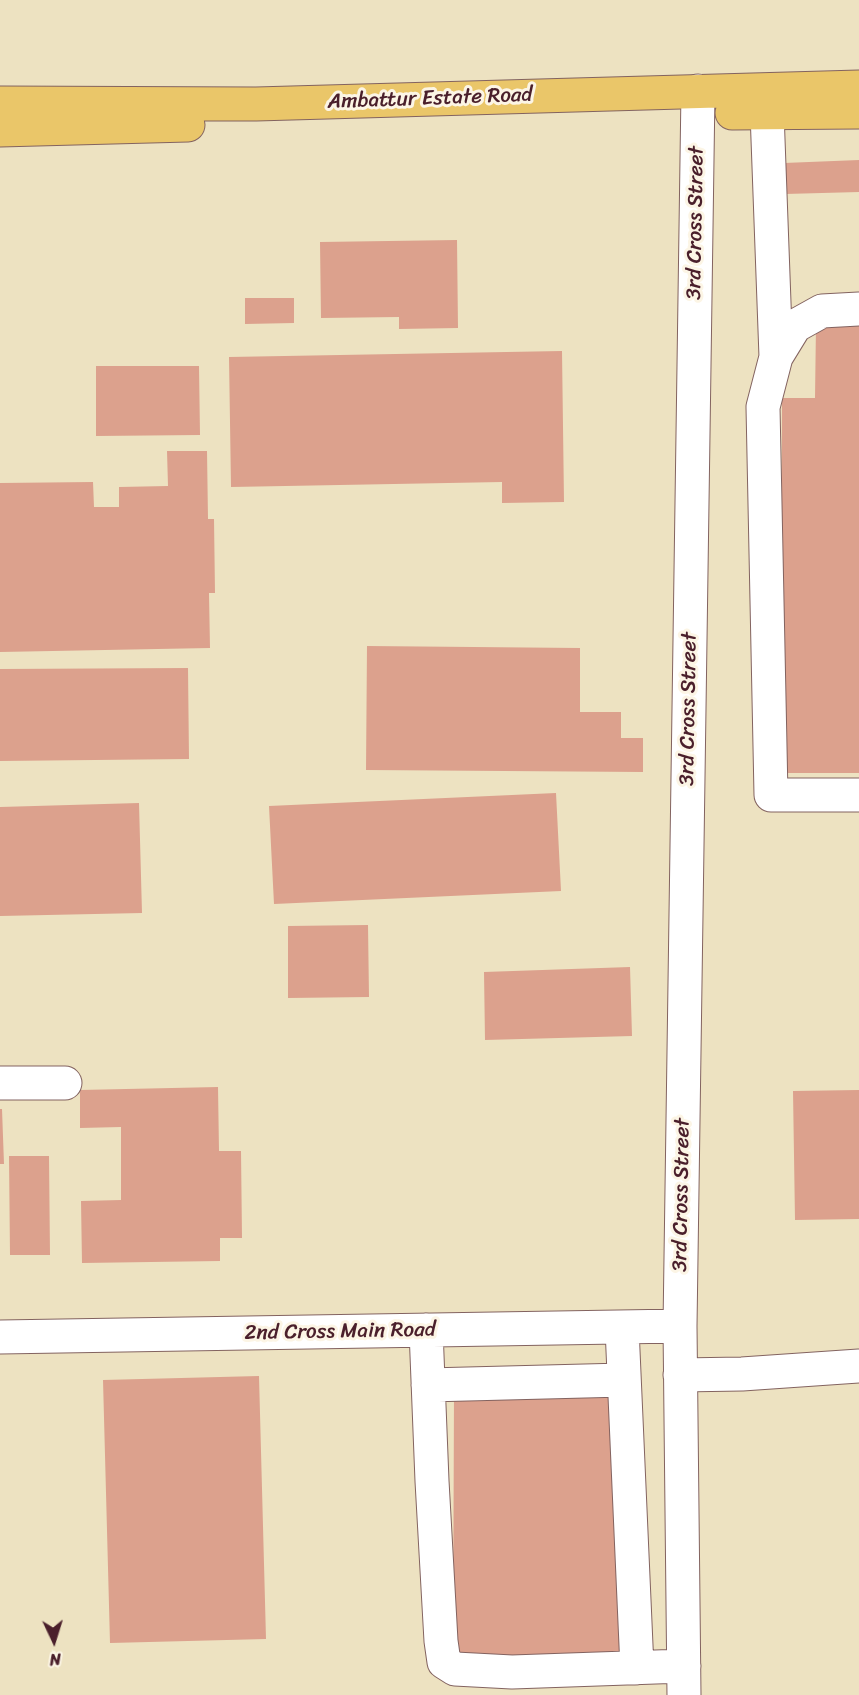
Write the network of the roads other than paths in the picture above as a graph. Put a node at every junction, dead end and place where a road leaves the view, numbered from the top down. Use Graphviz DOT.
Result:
graph roads {
  1 [pos="859,87"];
  2 [pos="698,102"];
  3 [pos="0,103"];
  4 [pos="767,112"];
  5 [pos="859,112"];
  6 [pos="0,130"];
  7 [pos="859,309"];
  8 [pos="776,357"];
  9 [pos="859,795"];
  10 [pos="0,1083"];
  11 [pos="65,1083"];
  12 [pos="680,1326"];
  13 [pos="622,1328"];
  14 [pos="426,1330"];
  15 [pos="0,1337"];
  16 [pos="859,1366"];
  17 [pos="680,1375"];
  18 [pos="624,1380"];
  19 [pos="428,1385"];
  20 [pos="637,1668"];
  21 [pos="684,1680"];
  1 -- 2 [label="main road, Ambattur Estate Road"];
  2 -- 3 [label="main road, Ambattur Estate Road"];
  2 -- 4 [label="main road, Ambattur Estate Road"];
  2 -- 6 [label="main road, Ambattur Estate Road"];
  2 -- 12 [label="street, 3rd Cross Street"];
  4 -- 5 [label="main road, Ambattur Estate Road"];
  4 -- 8 [label="street"];
  7 -- 8 [label="street"];
  8 -- 9 [label="street"];
  10 -- 11 [label="street"];
  12 -- 13 [label="street, 2nd Cross Main Road"];
  12 -- 17 [label="street, 3rd Cross Street"];
  13 -- 14 [label="street, 2nd Cross Main Road"];
  13 -- 18 [label="street"];
  14 -- 15 [label="street, 2nd Cross Main Road"];
  14 -- 19 [label="street"];
  16 -- 17 [label="street"];
  17 -- 21 [label="street, 3rd Cross Street"];
  18 -- 19 [label="street"];
  18 -- 20 [label="street"];
  19 -- 20 [label="street"];
  20 -- 21 [label="street"];
}
